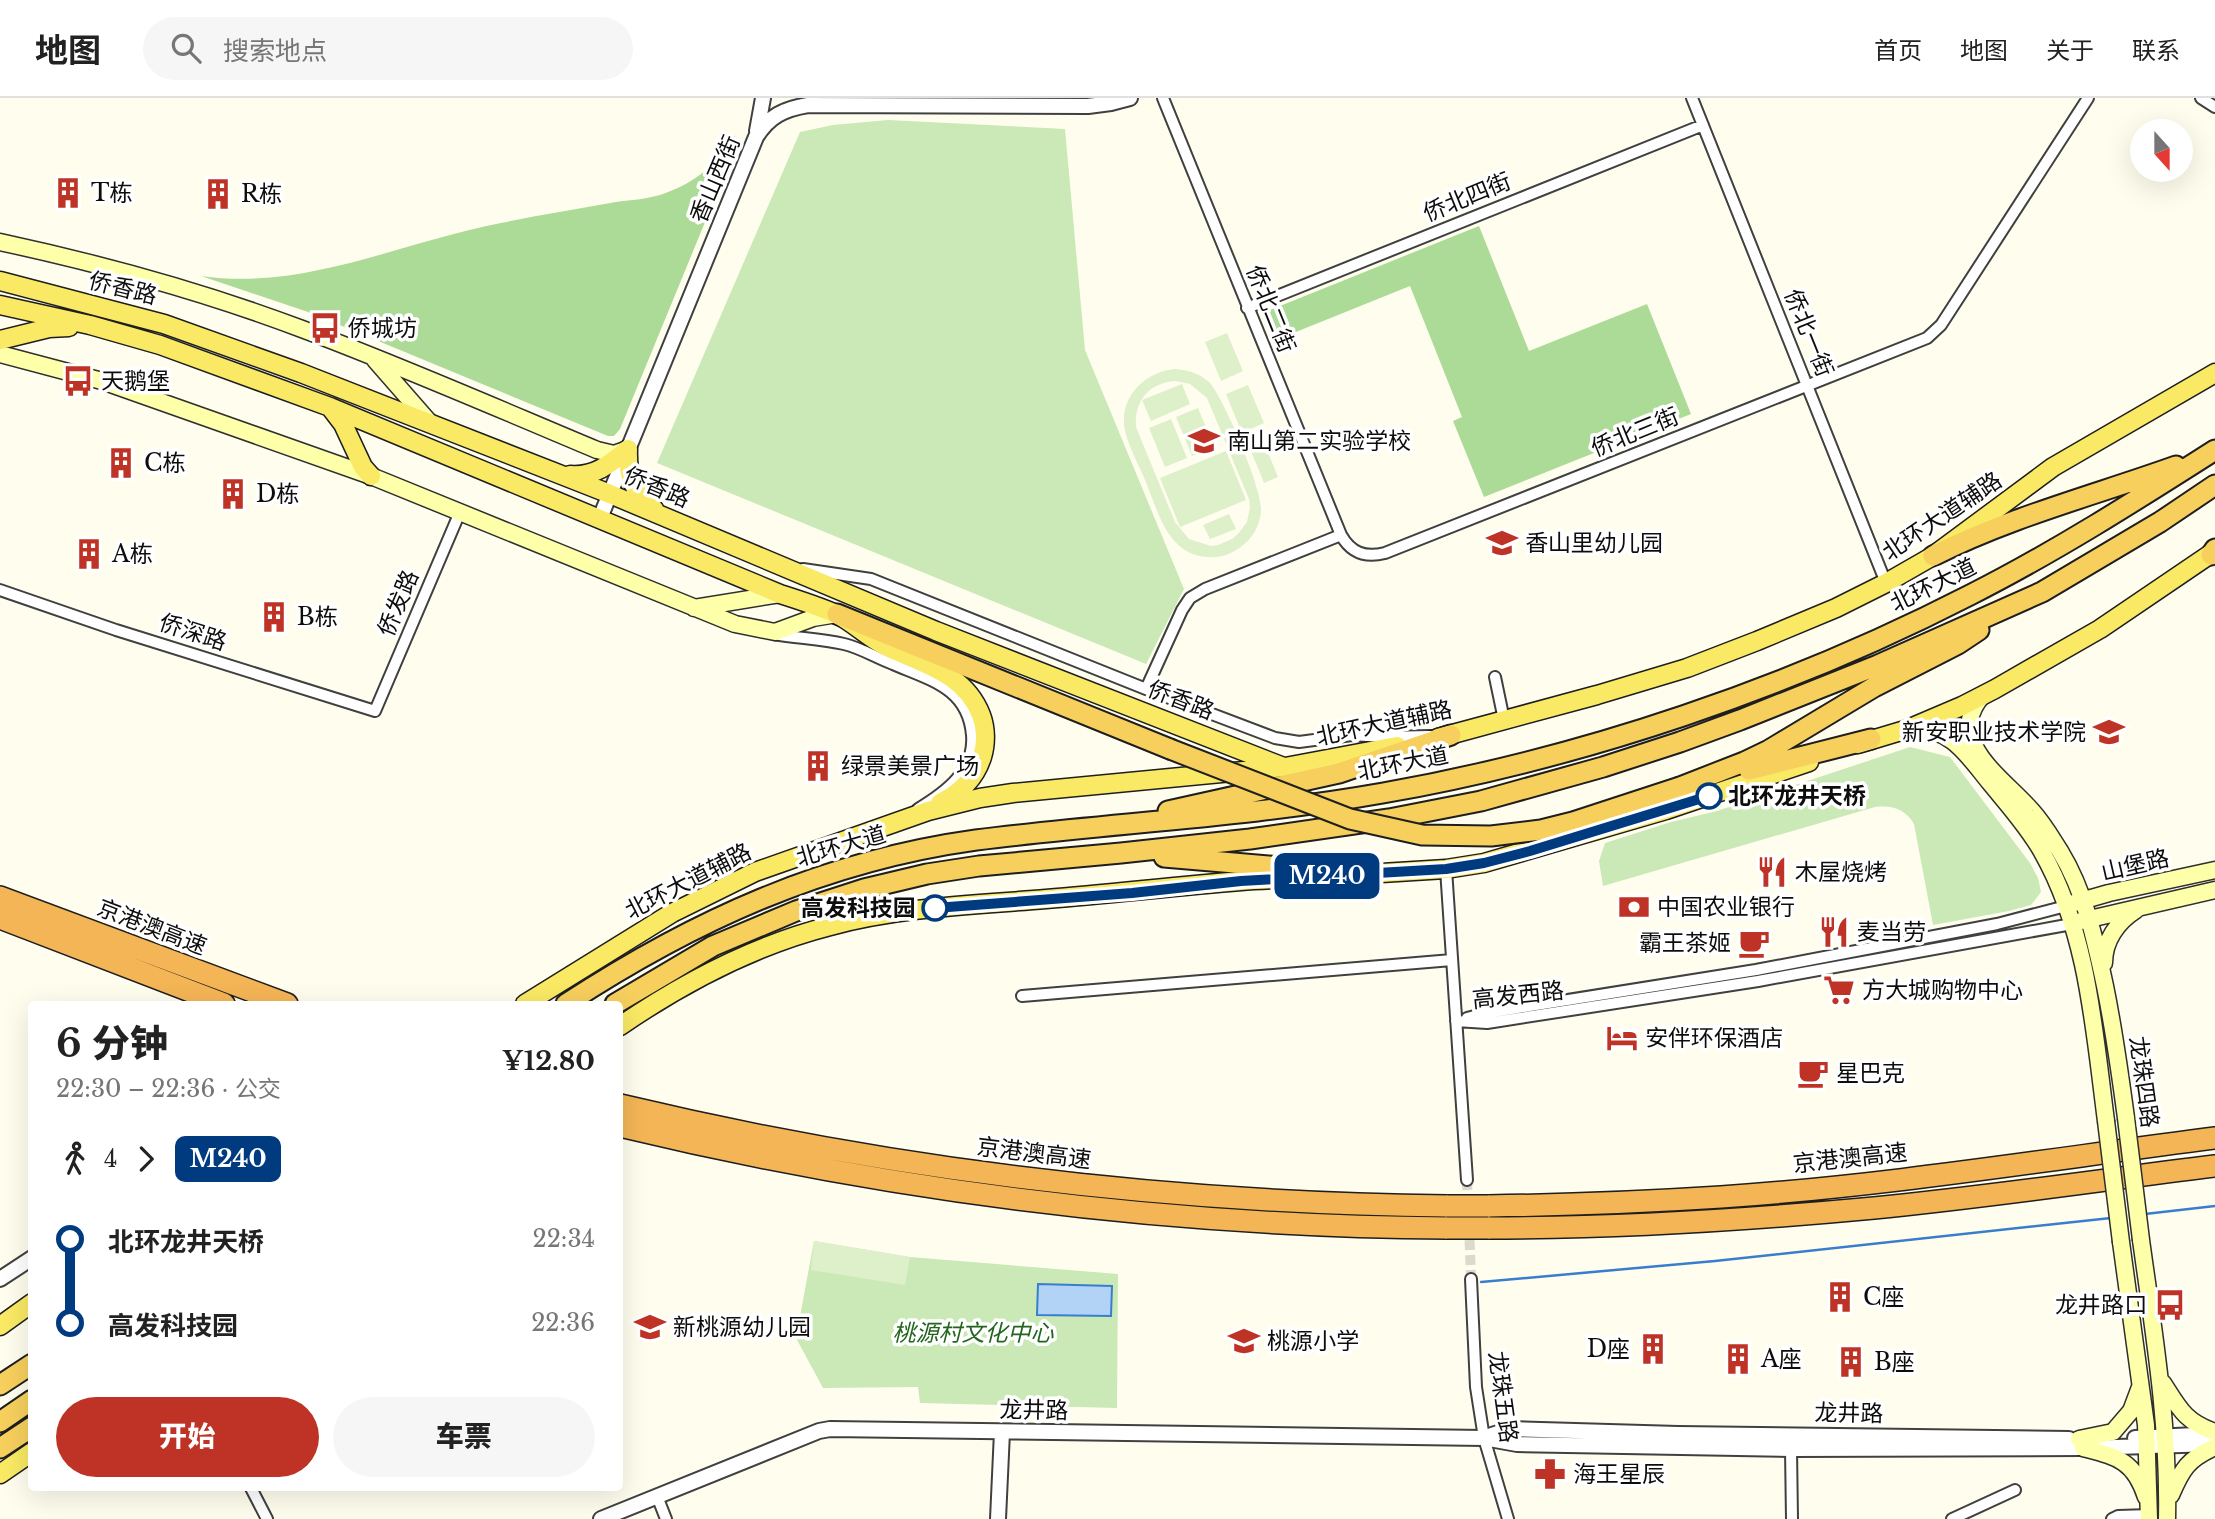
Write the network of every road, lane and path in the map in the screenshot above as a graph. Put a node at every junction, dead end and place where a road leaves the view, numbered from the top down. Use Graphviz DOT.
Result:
graph roads {
  1 [pos="763,98"];
  2 [pos="809,98"];
  3 [pos="1130,98"];
  4 [pos="1163,98"];
  5 [pos="1692,98"];
  6 [pos="2088,98"];
  7 [pos="2202,98"];
  8 [pos="827,104"];
  9 [pos="2215,107"];
  10 [pos="1703,125"];
  11 [pos="756,138"];
  12 [pos="0,242"];
  13 [pos="0,281"];
  14 [pos="0,305"];
  15 [pos="1247,308"];
  16 [pos="90,326"];
  17 [pos="0,340"];
  18 [pos="0,354"];
  19 [pos="372,357"];
  20 [pos="2214,372"];
  21 [pos="1807,387"];
  22 [pos="330,407"];
  23 [pos="431,424"];
  24 [pos="628,449"];
  25 [pos="2215,449"];
  26 [pos="510,455"];
  27 [pos="560,474"];
  28 [pos="371,476"];
  29 [pos="501,477"];
  30 [pos="2215,485"];
  31 [pos="610,494"];
  32 [pos="460,512"];
  33 [pos="663,516"];
  34 [pos="600,518"];
  35 [pos="1341,535"];
  36 [pos="2214,552"];
  37 [pos="1933,556"];
  38 [pos="784,567"];
  39 [pos="1886,583"];
  40 [pos="0,590"];
  41 [pos="2042,592"];
  42 [pos="780,594"];
  43 [pos="691,608"];
  44 [pos="837,614"];
  45 [pos="768,633"];
  46 [pos="1495,677"];
  47 [pos="1146,689"];
  48 [pos="1983,695"];
  49 [pos="375,711"];
  50 [pos="1504,720"];
  51 [pos="1911,728"];
  52 [pos="1451,735"];
  53 [pos="1871,739"];
  54 [pos="1284,767"];
  55 [pos="1680,788"];
  56 [pos="901,819"];
  57 [pos="1107,826"];
  58 [pos="1121,853"];
  59 [pos="1446,869"];
  60 [pos="2215,870"];
  61 [pos="1362,874"];
  62 [pos="2215,890"];
  63 [pos="0,897"];
  64 [pos="2083,901"];
  65 [pos="2066,906"];
  66 [pos="2144,906"];
  67 [pos="0,918"];
  68 [pos="2089,919"];
  69 [pos="2072,924"];
  70 [pos="1452,960"];
  71 [pos="2103,979"];
  72 [pos="646,985"];
  73 [pos="1021,996"];
  74 [pos="217,1001"];
  75 [pos="279,1001"];
  76 [pos="530,1001"];
  77 [pos="571,1001"];
  78 [pos="620,1001"];
  79 [pos="623,1007"];
  80 [pos="1456,1021"];
  81 [pos="623,1024"];
  82 [pos="623,1106"];
  83 [pos="623,1127"];
  84 [pos="2215,1138"];
  85 [pos="2215,1166"];
  86 [pos="1466,1180"];
  87 [pos="28,1261"];
  88 [pos="0,1279"];
  89 [pos="1471,1279"];
  90 [pos="28,1307"];
  91 [pos="0,1326"];
  92 [pos="28,1367"];
  93 [pos="2140,1378"];
  94 [pos="2162,1380"];
  95 [pos="0,1385"];
  96 [pos="28,1403"];
  97 [pos="0,1422"];
  98 [pos="28,1430"];
  99 [pos="1002,1432"];
  100 [pos="2215,1433"];
  101 [pos="1484,1438"];
  102 [pos="2166,1442"];
  103 [pos="2148,1443"];
  104 [pos="2081,1444"];
  105 [pos="2215,1446"];
  106 [pos="0,1448"];
  107 [pos="1791,1449"];
  108 [pos="28,1455"];
  109 [pos="0,1474"];
  110 [pos="2015,1490"];
  111 [pos="253,1491"];
  112 [pos="657,1496"];
  113 [pos="2168,1512"];
  114 [pos="2150,1517"];
  115 [pos="267,1519"];
  116 [pos="601,1519"];
  117 [pos="666,1519"];
  118 [pos="998,1519"];
  119 [pos="1508,1519"];
  120 [pos="1792,1519"];
  121 [pos="1952,1519"];
  122 [pos="2112,1519"];
  1 -- 11 [label="street"];
  2 -- 8 [label="street"];
  3 -- 8 [label="street, 香山西街"];
  4 -- 15 [label="street, 侨北二街"];
  5 -- 10 [label="street, 侨北一街"];
  6 -- 21 [label="street, 侨北三街"];
  7 -- 9 [label="street"];
  8 -- 11 [label="street, 香山西街"];
  10 -- 15 [label="street, 侨北四街"];
  10 -- 21 [label="street, 侨北一街"];
  11 -- 24 [label="street, 香山西街"];
  12 -- 19 [label="main road"];
  13 -- 23 [label="main road, 侨香路"];
  14 -- 16 [label="main road, 侨香路"];
  15 -- 35 [label="street, 侨北二街"];
  16 -- 17 [label="main road"];
  16 -- 22 [label="main road, 侨香路"];
  18 -- 28 [label="main road"];
  19 -- 23 [label="main road"];
  19 -- 24 [label="main road"];
  20 -- 37 [label="main road, 北环大道辅路"];
  21 -- 35 [label="street, 侨北三街"];
  21 -- 39 [label="street, 侨北一街"];
  22 -- 28 [label="main road"];
  22 -- 29 [label="main road, 侨香路"];
  23 -- 26 [label="main road, 侨香路"];
  24 -- 27 [label="main road"];
  24 -- 31 [label="street, 香山西街"];
  24 -- 33 [label="main road"];
  25 -- 37 [label="highway"];
  25 -- 57 [label="highway, 北环大道"];
  26 -- 27 [label="main road, 侨香路"];
  26 -- 29 [label="main road"];
  27 -- 31 [label="main road, 侨香路"];
  28 -- 32 [label="main road"];
  29 -- 34 [label="main road, 侨香路"];
  30 -- 41 [label="highway, 北环大道"];
  31 -- 33 [label="main road, 侨香路"];
  31 -- 34 [label="street, 香山西街"];
  32 -- 43 [label="main road"];
  32 -- 49 [label="street, 侨发路"];
  33 -- 38 [label="main road, 侨香路"];
  34 -- 42 [label="main road, 侨香路"];
  35 -- 47 [label="street"];
  36 -- 48 [label="main road"];
  37 -- 39 [label="main road, 北环大道辅路"];
  38 -- 47 [label="street"];
  38 -- 54 [label="main road, 侨香路"];
  39 -- 50 [label="main road, 北环大道辅路"];
  40 -- 49 [label="street, 侨深路"];
  41 -- 55 [label="highway"];
  41 -- 58 [label="highway, 北环大道"];
  42 -- 43 [label="main road"];
  42 -- 44 [label="main road, 侨香路"];
  43 -- 45 [label="main road"];
  44 -- 45 [label="main road"];
  44 -- 55 [label="highway, bridge"];
  44 -- 56 [label="main road, 侨香路"];
  45 -- 56 [label="street"];
  46 -- 50 [label="street"];
  47 -- 52 [label="street"];
  48 -- 51 [label="main road"];
  48 -- 64 [label="main road, 龙珠四路"];
  50 -- 52 [label="main road, 北环大道辅路"];
  51 -- 53 [label="main road"];
  51 -- 65 [label="main road, 龙珠四路"];
  52 -- 54 [label="main road, 北环大道辅路"];
  52 -- 57 [label="highway"];
  53 -- 55 [label="highway"];
  53 -- 59 [label="main road"];
  54 -- 56 [label="main road, 北环大道辅路"];
  56 -- 76 [label="main road, 北环大道辅路"];
  57 -- 77 [label="highway, 北环大道"];
  58 -- 61 [label="highway"];
  58 -- 72 [label="highway, 北环大道"];
  59 -- 61 [label="main road"];
  59 -- 70 [label="street"];
  60 -- 64 [label="main road, 山堡路"];
  61 -- 81 [label="main road"];
  62 -- 66 [label="main road, 山堡路"];
  63 -- 75 [label="highway, 京港澳高速"];
  64 -- 65 [label="main road, 山堡路"];
  64 -- 68 [label="main road, 龙珠四路"];
  65 -- 69 [label="main road, 龙珠四路"];
  65 -- 80 [label="street, 高发西路"];
  66 -- 68 [label="main road, 山堡路"];
  66 -- 71 [label="main road"];
  67 -- 74 [label="highway, 京港澳高速"];
  68 -- 69 [label="main road, 山堡路"];
  68 -- 71 [label="main road, 龙珠四路"];
  69 -- 80 [label="street, 高发西路"];
  69 -- 93 [label="main road, 龙珠四路, bridge"];
  70 -- 73 [label="street"];
  70 -- 80 [label="street"];
  71 -- 94 [label="main road, 龙珠四路, bridge"];
  72 -- 78 [label="highway, 北环大道"];
  72 -- 79 [label="highway"];
  80 -- 86 [label="street"];
  82 -- 84 [label="highway, 京港澳高速, bridge"];
  83 -- 85 [label="highway, 京港澳高速, bridge"];
  87 -- 88 [label="street"];
  89 -- 101 [label="street, 龙珠五路"];
  90 -- 91 [label="main road"];
  92 -- 95 [label="highway"];
  93 -- 103 [label="main road, 龙珠四路"];
  93 -- 104 [label="main road"];
  94 -- 100 [label="main road"];
  94 -- 102 [label="main road, 龙珠四路"];
  96 -- 97 [label="highway"];
  98 -- 106 [label="highway"];
  99 -- 101 [label="street, 龙井路"];
  99 -- 112 [label="street, 龙井路"];
  99 -- 118 [label="street"];
  100 -- 102 [label="street, 龙井路"];
  101 -- 104 [label="street, 龙井路"];
  101 -- 107 [label="street, 龙井路"];
  101 -- 119 [label="street, 龙珠五路"];
  102 -- 103 [label="street, 龙井路"];
  102 -- 105 [label="street, 龙井路"];
  102 -- 113 [label="main road, 龙珠四路"];
  103 -- 104 [label="street, 龙井路"];
  103 -- 114 [label="main road, 龙珠四路"];
  104 -- 107 [label="street, 龙井路"];
  104 -- 114 [label="main road"];
  105 -- 113 [label="main road"];
  107 -- 120 [label="street"];
  108 -- 109 [label="main road"];
  110 -- 121 [label="street"];
  111 -- 115 [label="street"];
  112 -- 116 [label="street, 龙井路"];
  112 -- 117 [label="street"];
  114 -- 122 [label="street"];
}
